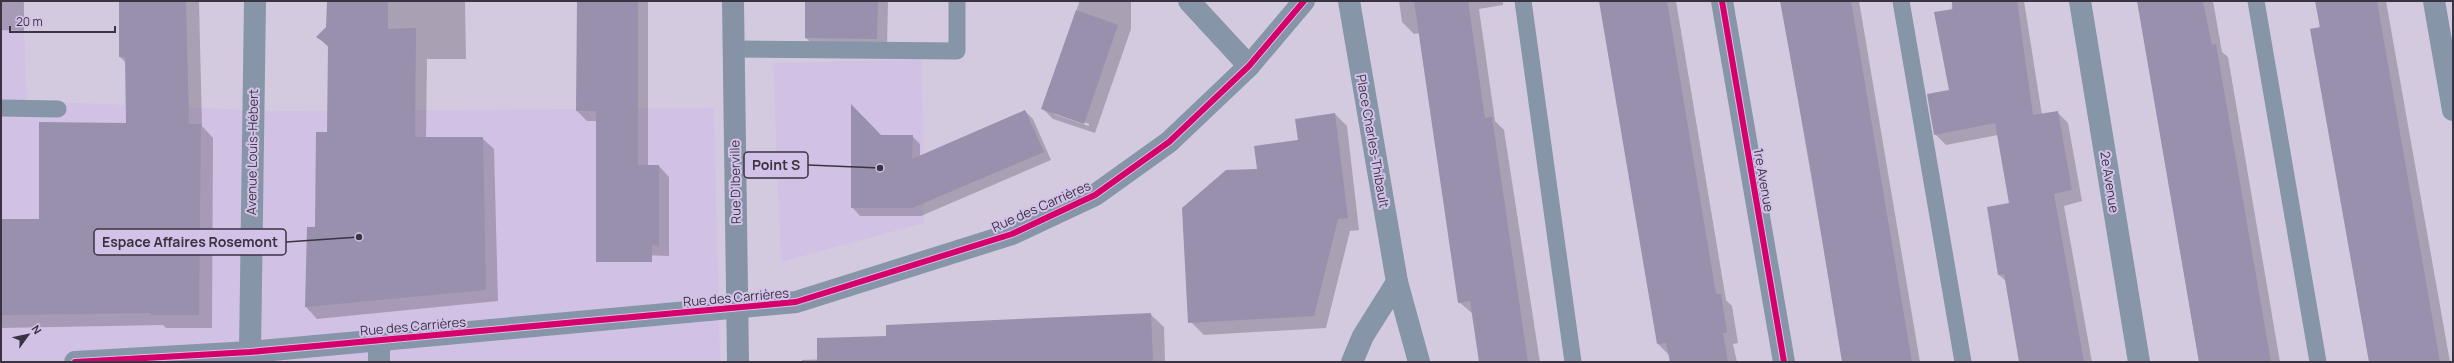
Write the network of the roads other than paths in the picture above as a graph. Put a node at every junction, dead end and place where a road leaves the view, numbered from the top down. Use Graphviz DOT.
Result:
graph roads {
  1 [pos="255,1"];
  2 [pos="733,1"];
  3 [pos="957,1"];
  4 [pos="1189,1"];
  5 [pos="1304,1"];
  6 [pos="1349,1"];
  7 [pos="1523,1"];
  8 [pos="1722,1"];
  9 [pos="1901,1"];
  10 [pos="2080,1"];
  11 [pos="2256,1"];
  12 [pos="2434,1"];
  13 [pos="734,49"];
  14 [pos="1249,66"];
  15 [pos="1,108"];
  16 [pos="58,110"];
  17 [pos="2453,110"];
  18 [pos="1397,282"];
  19 [pos="737,308"];
  20 [pos="380,340"];
  21 [pos="250,352"];
  22 [pos="75,362"];
  23 [pos="379,362"];
  24 [pos="738,362"];
  25 [pos="1352,362"];
  26 [pos="1419,362"];
  27 [pos="1573,362"];
  28 [pos="1784,362"];
  29 [pos="1963,362"];
  30 [pos="2139,362"];
  31 [pos="2318,362"];
  1 -- 21 [label="street, Avenue Louis-Hébert"];
  2 -- 13 [label="main road, Rue D'Iberville"];
  3 -- 13 [label="lane"];
  4 -- 14 [label="street"];
  5 -- 14 [label="street, Rue des Carrières"];
  6 -- 18 [label="street, Place Charles-Thibault"];
  7 -- 27 [label="lane"];
  8 -- 28 [label="street, 1re Avenue"];
  9 -- 29 [label="lane"];
  10 -- 30 [label="street, 2e Avenue"];
  11 -- 31 [label="lane"];
  12 -- 17 [label="street"];
  13 -- 19 [label="main road, Rue D'Iberville"];
  14 -- 19 [label="street, Rue des Carrières"];
  15 -- 16 [label="lane"];
  18 -- 25 [label="street"];
  18 -- 26 [label="street, Place Charles-Thibault"];
  19 -- 20 [label="street, Rue des Carrières"];
  19 -- 24 [label="main road, Rue D'Iberville"];
  20 -- 21 [label="street, Rue des Carrières"];
  20 -- 23 [label="street"];
  21 -- 22 [label="street, Rue des Carrières"];
}
